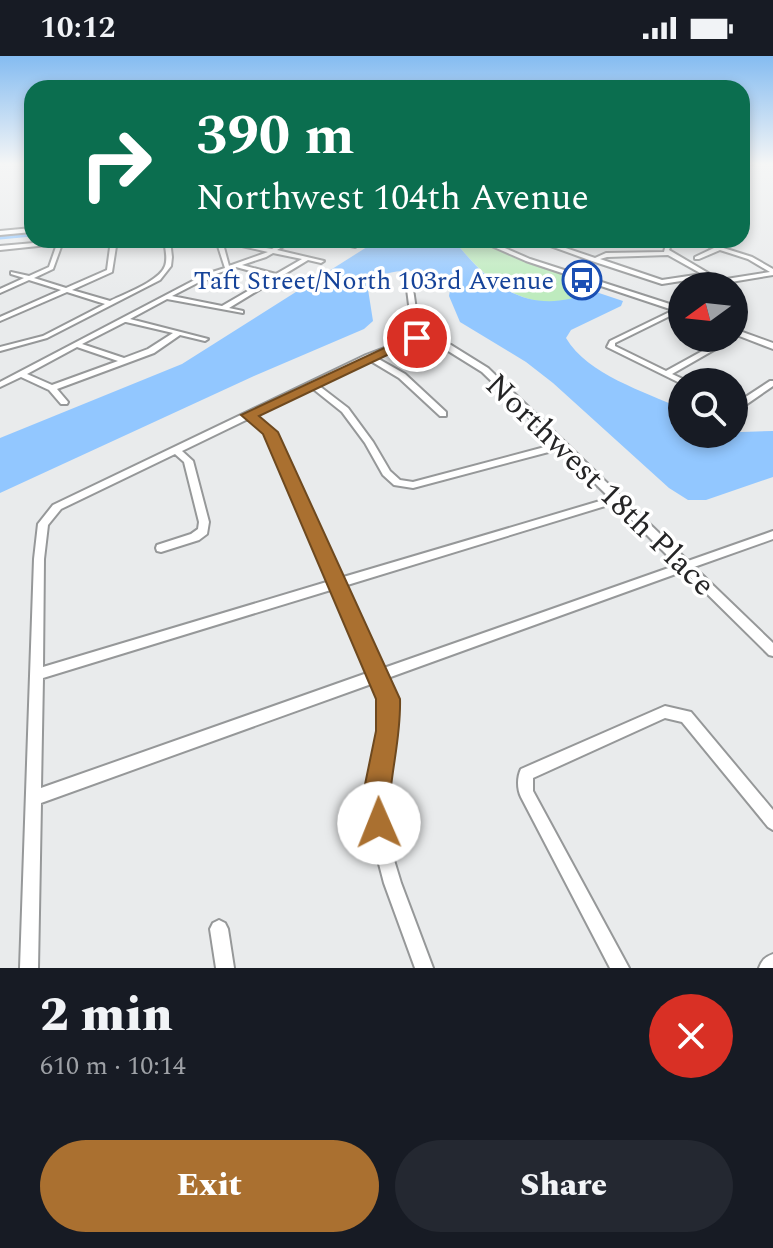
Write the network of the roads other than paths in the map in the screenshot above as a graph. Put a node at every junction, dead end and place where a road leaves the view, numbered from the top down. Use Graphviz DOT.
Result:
graph roads {
  1 [pos="24,229"];
  2 [pos="0,232"];
  3 [pos="24,246"];
  4 [pos="0,248"];
  5 [pos="58,248"];
  6 [pos="113,248"];
  7 [pos="167,248"];
  8 [pos="221,248"];
  9 [pos="260,248"];
  10 [pos="279,248"];
  11 [pos="500,248"];
  12 [pos="510,248"];
  13 [pos="560,248"];
  14 [pos="666,248"];
  15 [pos="720,248"];
  16 [pos="275,251"];
  17 [pos="670,253"];
  18 [pos="307,258"];
  19 [pos="697,258"];
  20 [pos="594,260"];
  21 [pos="321,261"];
  22 [pos="236,266"];
  23 [pos="227,267"];
  24 [pos="703,272"];
  25 [pos="773,272"];
  26 [pos="13,273"];
  27 [pos="277,276"];
  28 [pos="205,277"];
  29 [pos="748,277"];
  30 [pos="28,280"];
  31 [pos="229,281"];
  32 [pos="668,281"];
  33 [pos="410,289"];
  34 [pos="0,291"];
  35 [pos="68,291"];
  36 [pos="167,297"];
  37 [pos="112,304"];
  38 [pos="668,304"];
  39 [pos="668,305"];
  40 [pos="224,308"];
  41 [pos="241,312"];
  42 [pos="668,315"];
  43 [pos="0,319"];
  44 [pos="126,320"];
  45 [pos="177,334"];
  46 [pos="748,337"];
  47 [pos="417,338"];
  48 [pos="205,339"];
  49 [pos="773,344"];
  50 [pos="78,345"];
  51 [pos="0,349"];
  52 [pos="703,352"];
  53 [pos="369,357"];
  54 [pos="125,361"];
  55 [pos="666,374"];
  56 [pos="23,375"];
  57 [pos="773,383"];
  58 [pos="312,384"];
  59 [pos="0,385"];
  60 [pos="52,388"];
  61 [pos="748,397"];
  62 [pos="64,402"];
  63 [pos="443,414"];
  64 [pos="248,415"];
  65 [pos="563,445"];
  66 [pos="176,450"];
  67 [pos="617,499"];
  68 [pos="773,535"];
  69 [pos="161,548"];
  70 [pos="686,566"];
  71 [pos="339,585"];
  72 [pos="773,651"];
  73 [pos="38,674"];
  74 [pos="377,676"];
  75 [pos="33,798"];
  76 [pos="773,822"];
  77 [pos="219,929"];
  78 [pos="773,963"];
  79 [pos="29,968"];
  80 [pos="225,968"];
  81 [pos="424,968"];
  82 [pos="620,968"];
  83 [pos="768,968"];
  1 -- 2 [label="main road"];
  3 -- 4 [label="street"];
  5 -- 30 [label="street"];
  6 -- 35 [label="street"];
  7 -- 37 [label="street"];
  8 -- 23 [label="street"];
  9 -- 16 [label="street"];
  10 -- 16 [label="street"];
  11 -- 39 [label="street"];
  12 -- 38 [label="street"];
  13 -- 20 [label="street"];
  14 -- 17 [label="street"];
  15 -- 19 [label="street"];
  15 -- 25 [label="street"];
  16 -- 18 [label="street"];
  16 -- 22 [label="street"];
  17 -- 20 [label="street"];
  17 -- 24 [label="street"];
  18 -- 21 [label="street"];
  18 -- 27 [label="street"];
  20 -- 32 [label="street"];
  22 -- 23 [label="street"];
  22 -- 27 [label="street"];
  23 -- 28 [label="street"];
  25 -- 29 [label="street"];
  26 -- 30 [label="street"];
  27 -- 40 [label="street"];
  28 -- 31 [label="street"];
  28 -- 36 [label="street"];
  30 -- 34 [label="street"];
  30 -- 35 [label="street"];
  33 -- 47 [label="street"];
  35 -- 37 [label="street"];
  35 -- 43 [label="street"];
  36 -- 40 [label="street"];
  36 -- 44 [label="street"];
  37 -- 51 [label="street"];
  40 -- 41 [label="street"];
  42 -- 55 [label="street"];
  44 -- 45 [label="street"];
  44 -- 50 [label="street"];
  45 -- 48 [label="street"];
  45 -- 54 [label="street"];
  46 -- 49 [label="street"];
  47 -- 53 [label="street"];
  47 -- 65 [label="street, Northwest 18th Place"];
  50 -- 54 [label="street"];
  50 -- 56 [label="street"];
  52 -- 55 [label="street"];
  53 -- 58 [label="street"];
  53 -- 63 [label="street"];
  54 -- 60 [label="street"];
  56 -- 59 [label="street"];
  56 -- 60 [label="street"];
  57 -- 61 [label="street"];
  58 -- 64 [label="street"];
  58 -- 65 [label="street"];
  60 -- 62 [label="street"];
  64 -- 66 [label="street"];
  64 -- 71 [label="street"];
  65 -- 67 [label="street, Northwest 18th Place"];
  66 -- 69 [label="street"];
  66 -- 73 [label="street"];
  67 -- 70 [label="street, Northwest 18th Place"];
  67 -- 71 [label="street"];
  68 -- 70 [label="street"];
  70 -- 72 [label="street, Northwest 18th Place"];
  70 -- 74 [label="street"];
  71 -- 73 [label="street"];
  71 -- 74 [label="street"];
  73 -- 75 [label="street"];
  74 -- 75 [label="street"];
  74 -- 81 [label="street"];
  75 -- 79 [label="street"];
  76 -- 82 [label="street"];
  77 -- 80 [label="street"];
  78 -- 83 [label="street"];
}
